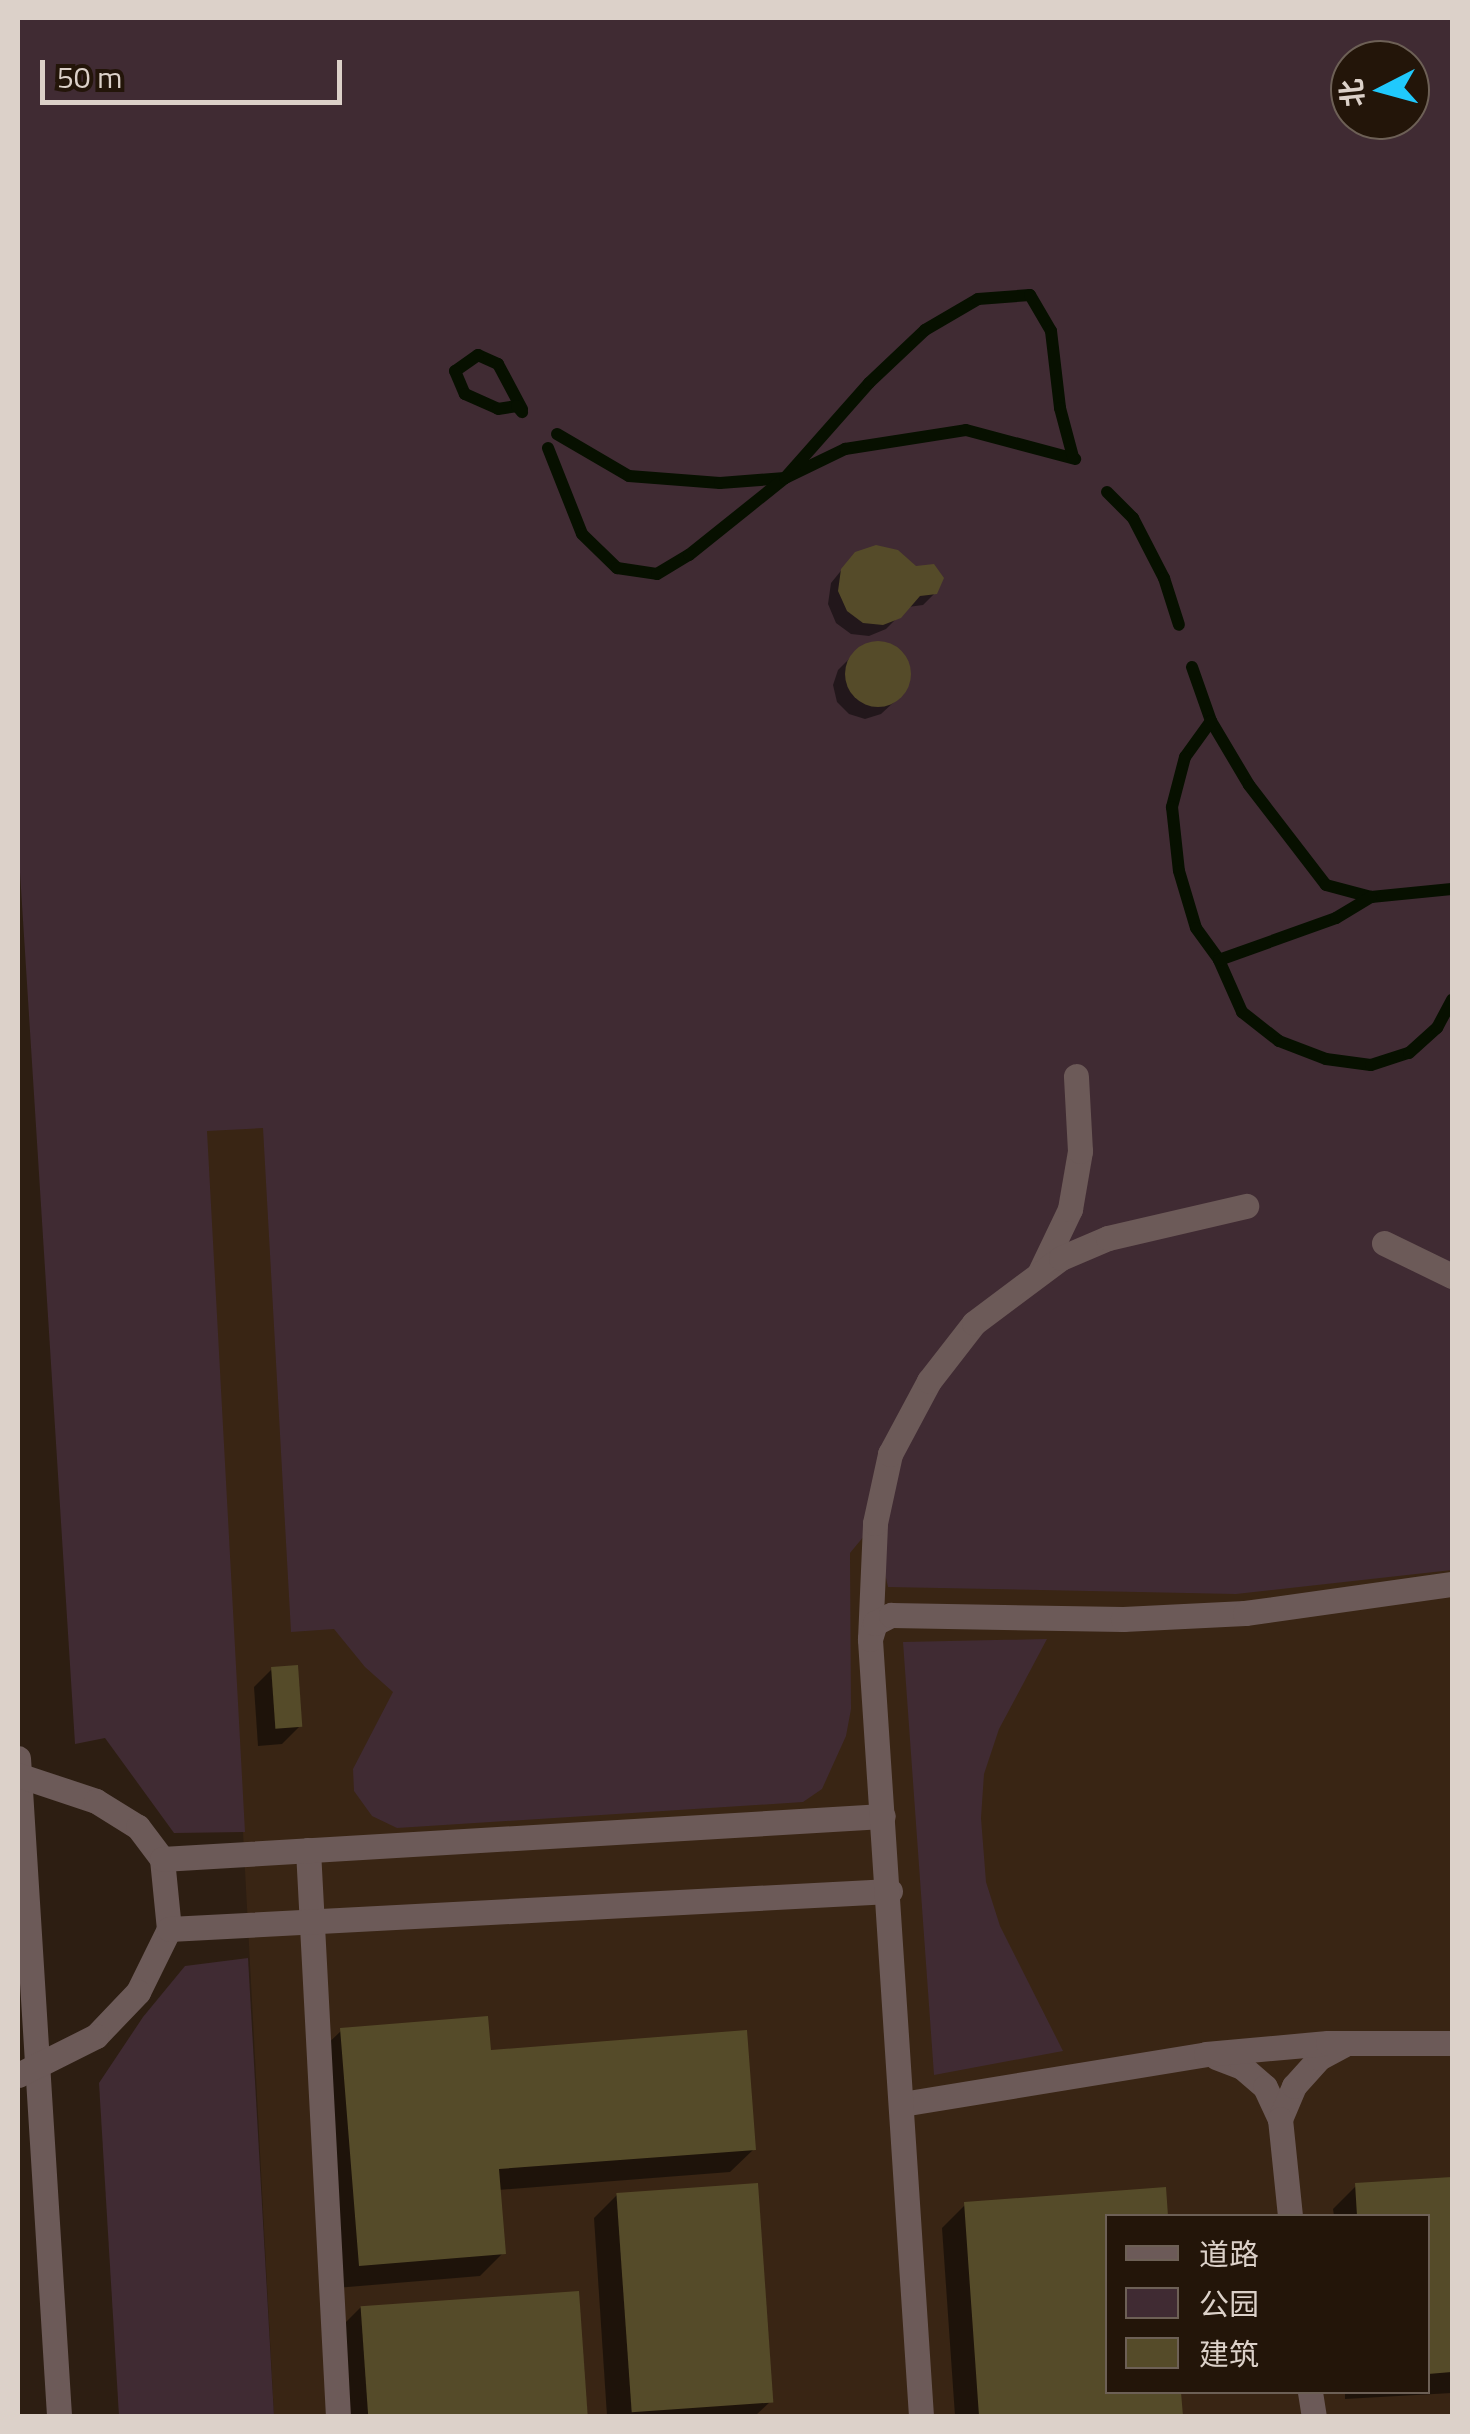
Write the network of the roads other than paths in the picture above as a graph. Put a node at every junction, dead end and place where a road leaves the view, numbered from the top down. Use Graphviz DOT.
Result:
graph roads {
  1 [pos="1076,1076"];
  2 [pos="1246,1206"];
  3 [pos="1384,1243"];
  4 [pos="1040,1272"];
  5 [pos="1452,1276"];
  6 [pos="1452,1584"];
  7 [pos="870,1639"];
  8 [pos="18,1758"];
  9 [pos="18,1775"];
  10 [pos="882,1816"];
  11 [pos="308,1850"];
  12 [pos="162,1858"];
  13 [pos="890,1891"];
  14 [pos="312,1921"];
  15 [pos="169,1929"];
  16 [pos="1346,2043"];
  17 [pos="1452,2043"];
  18 [pos="1206,2054"];
  19 [pos="27,2070"];
  20 [pos="902,2104"];
  21 [pos="1280,2119"];
  22 [pos="1290,2214"];
  23 [pos="59,2416"];
  24 [pos="338,2416"];
  25 [pos="921,2416"];
  1 -- 4 [label="street"];
  2 -- 4 [label="street"];
  3 -- 5 [label="street"];
  4 -- 7 [label="street"];
  6 -- 7 [label="street"];
  7 -- 10 [label="street"];
  8 -- 9 [label="street"];
  9 -- 12 [label="street"];
  9 -- 19 [label="street"];
  10 -- 11 [label="street"];
  10 -- 13 [label="street"];
  11 -- 12 [label="street"];
  11 -- 14 [label="street"];
  12 -- 15 [label="street"];
  13 -- 14 [label="street"];
  13 -- 20 [label="street"];
  14 -- 15 [label="street"];
  14 -- 24 [label="street"];
  15 -- 19 [label="street"];
  16 -- 17 [label="street"];
  16 -- 18 [label="street"];
  16 -- 21 [label="street"];
  18 -- 20 [label="street"];
  18 -- 21 [label="street"];
  19 -- 23 [label="street"];
  20 -- 25 [label="street"];
  21 -- 22 [label="street"];
}
